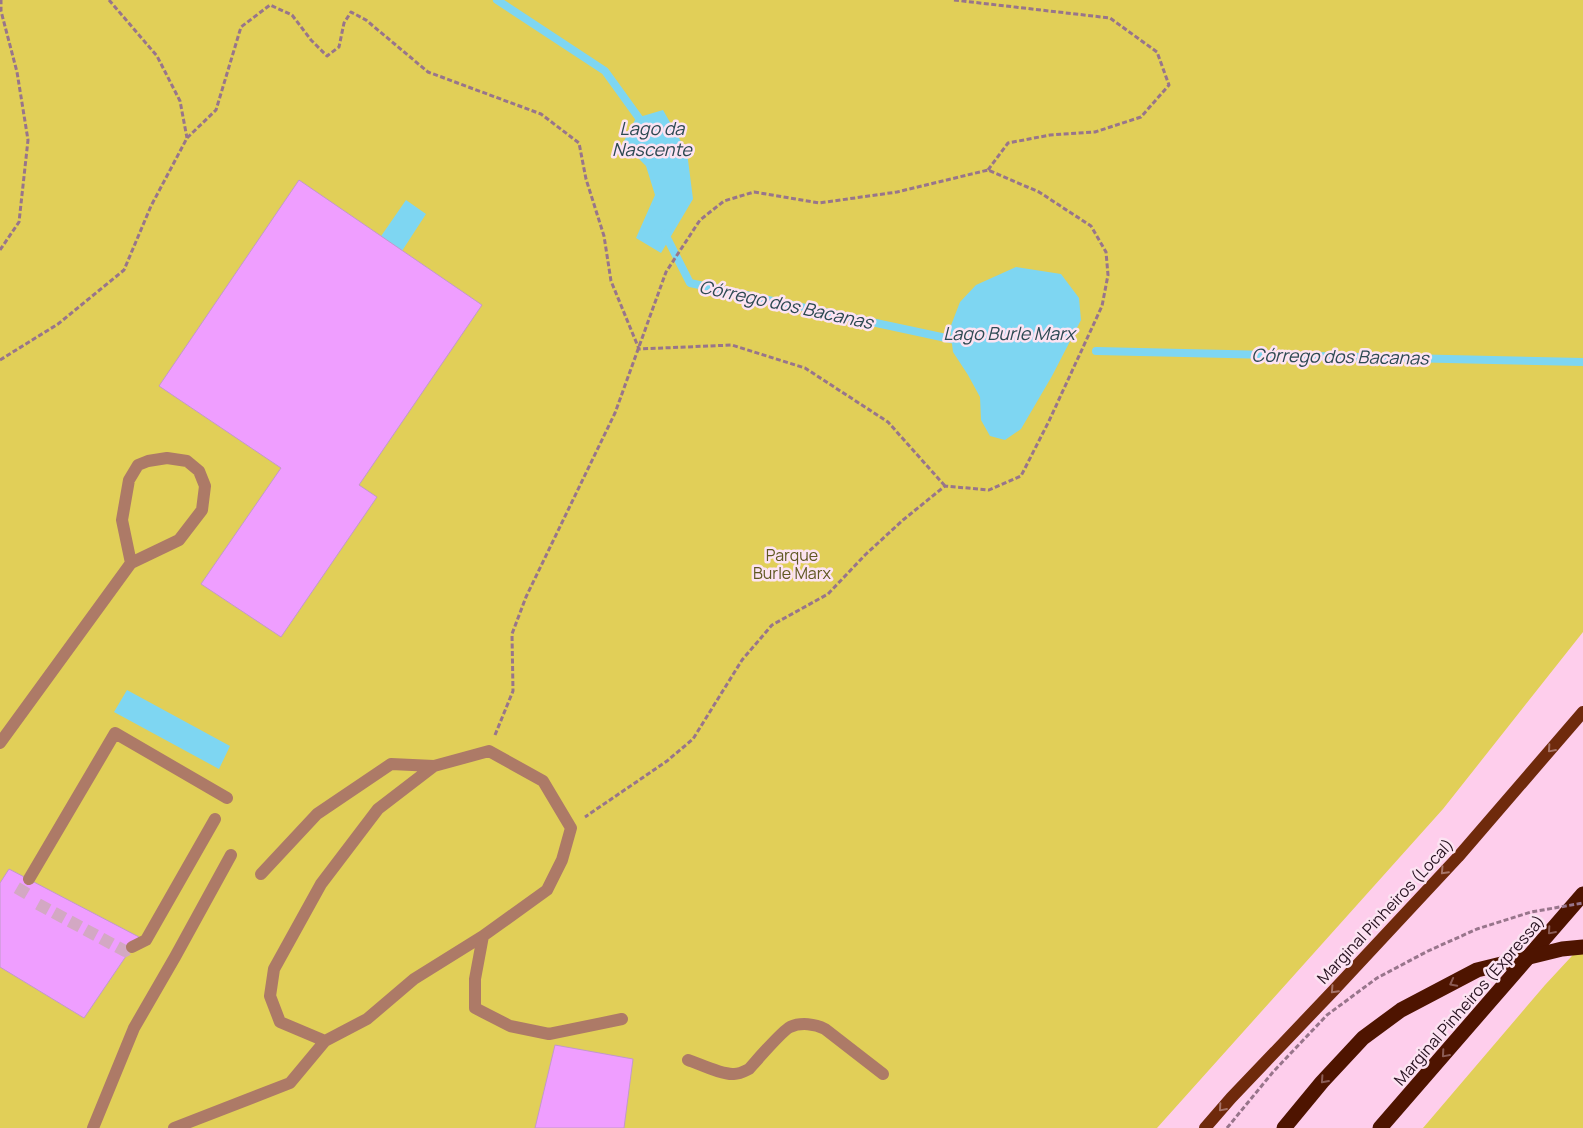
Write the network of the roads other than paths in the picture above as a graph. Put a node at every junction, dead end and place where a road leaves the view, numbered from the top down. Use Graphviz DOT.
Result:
graph roads {
  1 [pos="131,563"];
  2 [pos="1583,712"];
  3 [pos="0,744"];
  4 [pos="434,766"];
  5 [pos="227,798"];
  6 [pos="215,819"];
  7 [pos="231,855"];
  8 [pos="261,874"];
  9 [pos="29,879"];
  10 [pos="1583,894"];
  11 [pos="483,936"];
  12 [pos="1583,947"];
  13 [pos="132,948"];
  14 [pos="622,1019"];
  15 [pos="326,1041"];
  16 [pos="688,1060"];
  17 [pos="883,1074"];
  18 [pos="93,1128"];
  19 [pos="174,1128"];
  20 [pos="1205,1128"];
  21 [pos="1284,1128"];
  22 [pos="1380,1128"];
  1 -- 1 [label="street"];
  1 -- 3 [label="street"];
  2 -- 20 [label="main road, Marginal Pinheiros (Local), one-way"];
  4 -- 8 [label="street"];
  4 -- 11 [label="street"];
  4 -- 15 [label="street"];
  5 -- 9 [label="street"];
  6 -- 13 [label="street"];
  7 -- 18 [label="street"];
  10 -- 22 [label="highway, Marginal Pinheiros (Expressa), one-way"];
  11 -- 14 [label="street"];
  11 -- 15 [label="street"];
  12 -- 21 [label="highway, one-way, bridge"];
  15 -- 19 [label="street"];
  16 -- 17 [label="street"];
}
